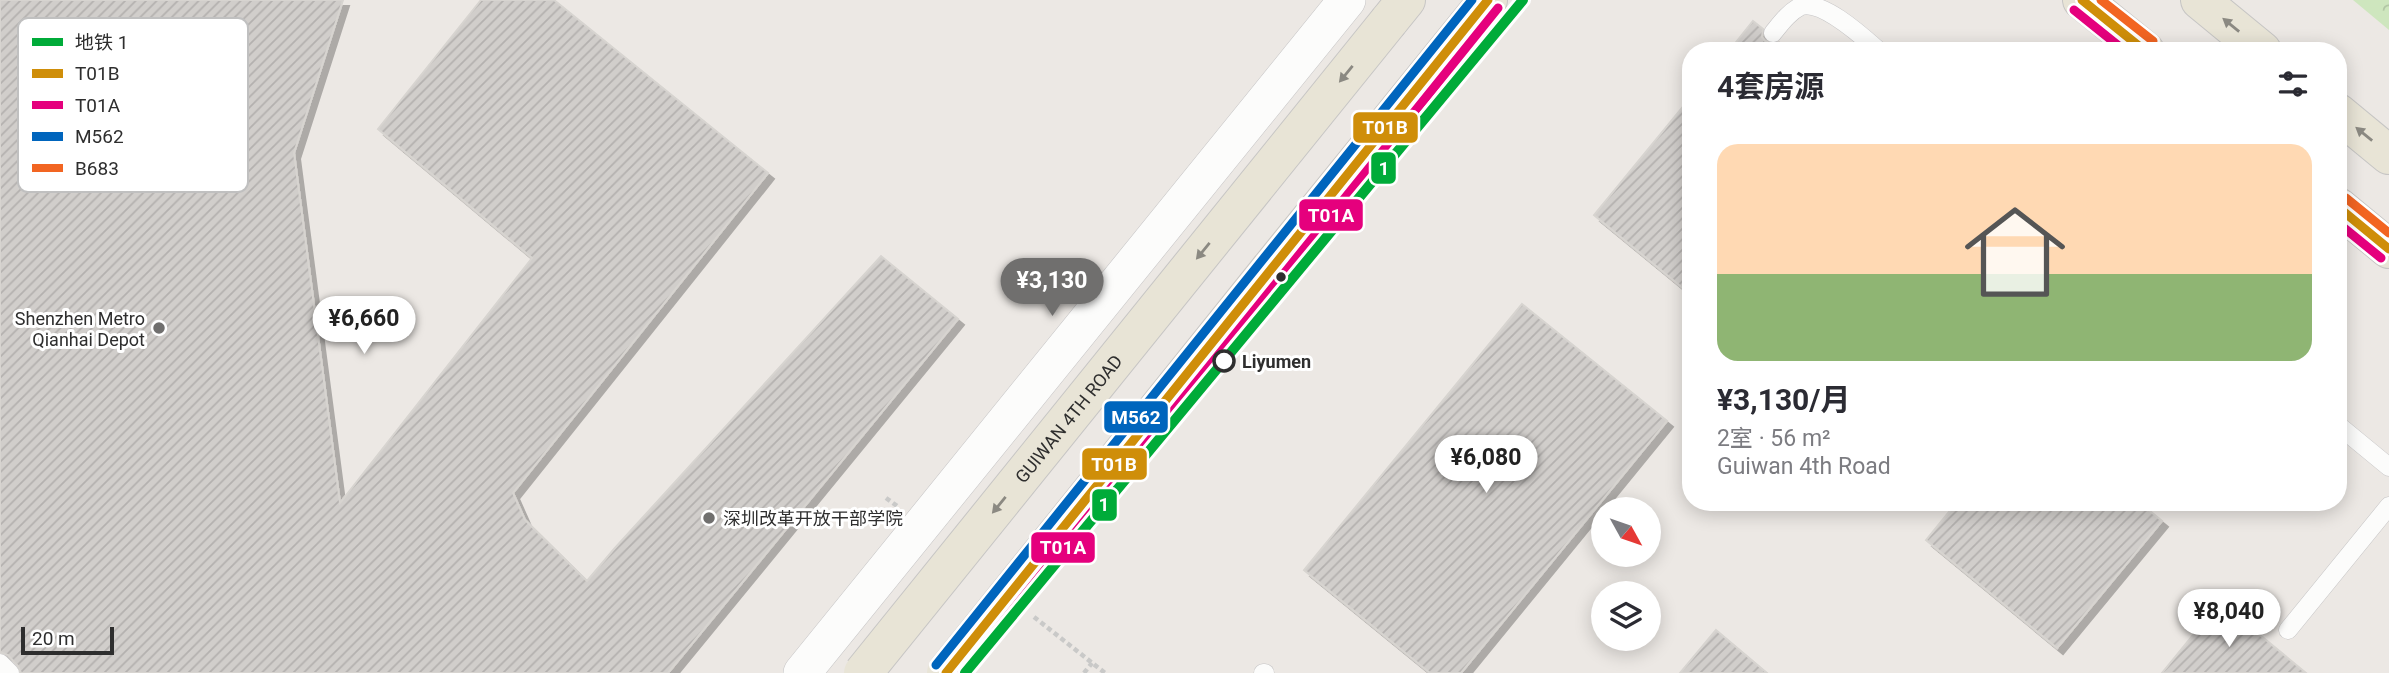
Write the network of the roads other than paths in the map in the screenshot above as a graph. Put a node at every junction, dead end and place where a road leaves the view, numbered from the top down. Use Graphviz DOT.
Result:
graph roads {
  1 [pos="1347,0"];
  2 [pos="1488,0"];
  3 [pos="2082,0"];
  4 [pos="2200,0"];
  5 [pos="1398,10"];
  6 [pos="1773,33"];
  7 [pos="1868,42"];
  8 [pos="2130,42"];
  9 [pos="2251,42"];
  10 [pos="2347,120"];
  11 [pos="2389,155"];
  12 [pos="2347,215"];
  13 [pos="2389,249"];
  14 [pos="2347,432"];
  15 [pos="2389,467"];
  16 [pos="2389,506"];
  17 [pos="2288,630"];
  18 [pos="0,663"];
  19 [pos="866,667"];
  20 [pos="10,673"];
  21 [pos="802,673"];
  22 [pos="946,673"];
  1 -- 21 [label="street"];
  2 -- 22 [label="main road, bridge"];
  3 -- 8 [label="main road"];
  9 -- 4 [label="main road, one-way"];
  5 -- 19 [label="main road, GUIWAN 4TH ROAD, one-way, bridge"];
  6 -- 7 [label="lane"];
  11 -- 10 [label="main road, one-way"];
  12 -- 13 [label="main road"];
  14 -- 15 [label="lane"];
  16 -- 17 [label="lane"];
  18 -- 20 [label="lane"];
}
